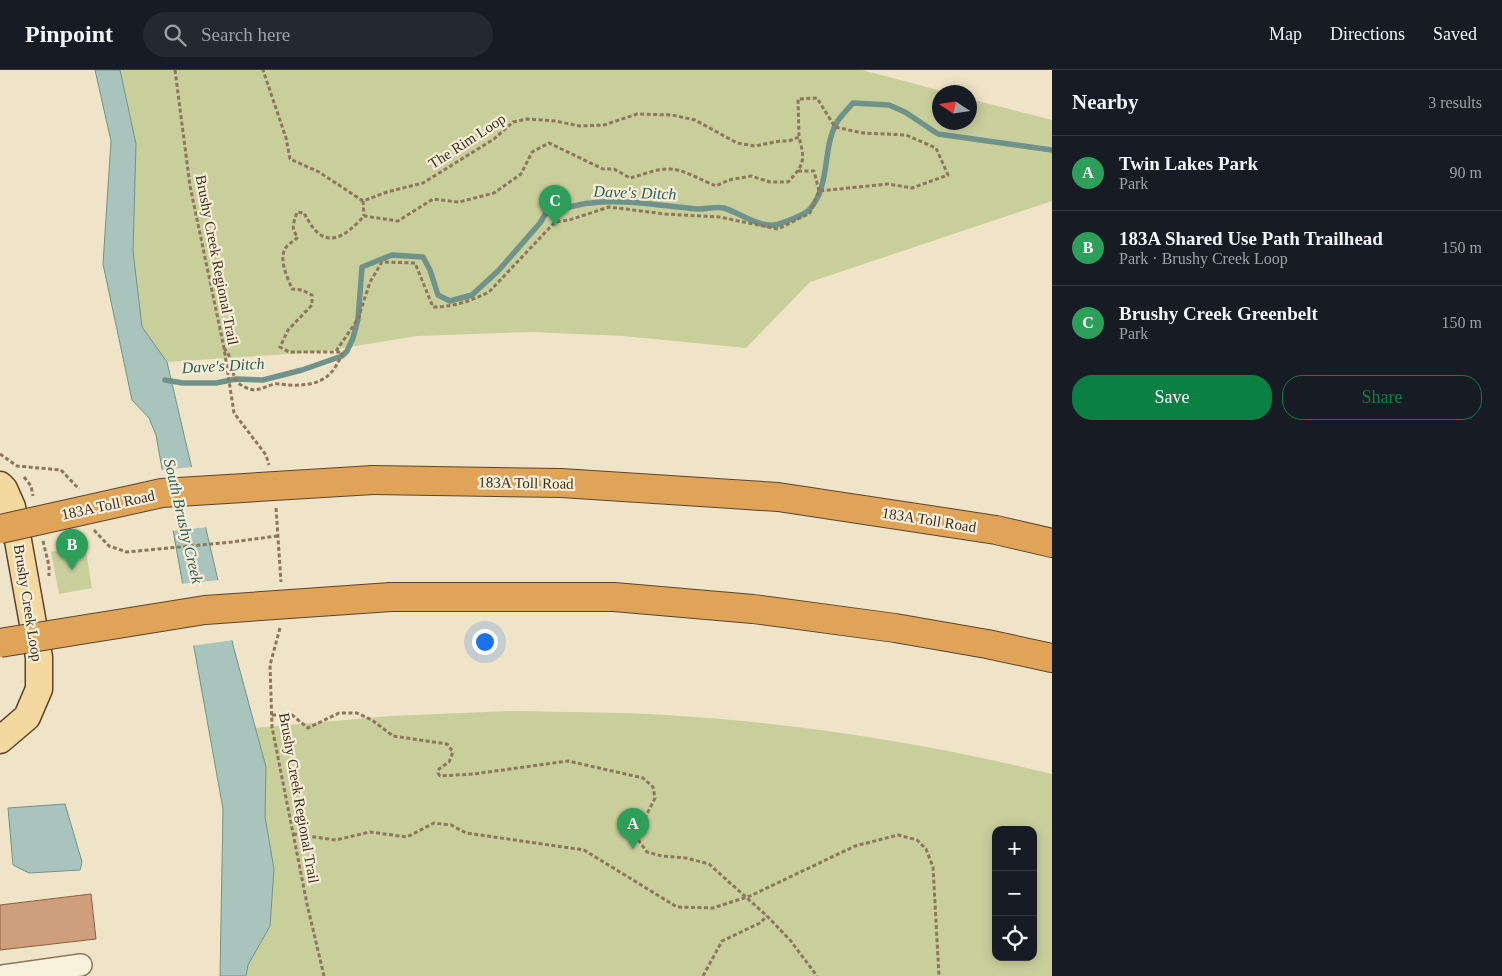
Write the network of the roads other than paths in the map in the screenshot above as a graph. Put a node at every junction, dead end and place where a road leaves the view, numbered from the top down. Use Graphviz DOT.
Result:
graph roads {
  1 [pos="0,485"];
  2 [pos="0,529"];
  3 [pos="1052,543"];
  4 [pos="0,643"];
  5 [pos="1052,658"];
  6 [pos="0,740"];
  7 [pos="81,965"];
  8 [pos="2,976"];
  1 -- 6 [label="main road, Brushy Creek Loop"];
  2 -- 3 [label="highway, 183A Toll Road, bridge"];
  4 -- 5 [label="highway, bridge"];
  7 -- 8 [label="lane"];
}
